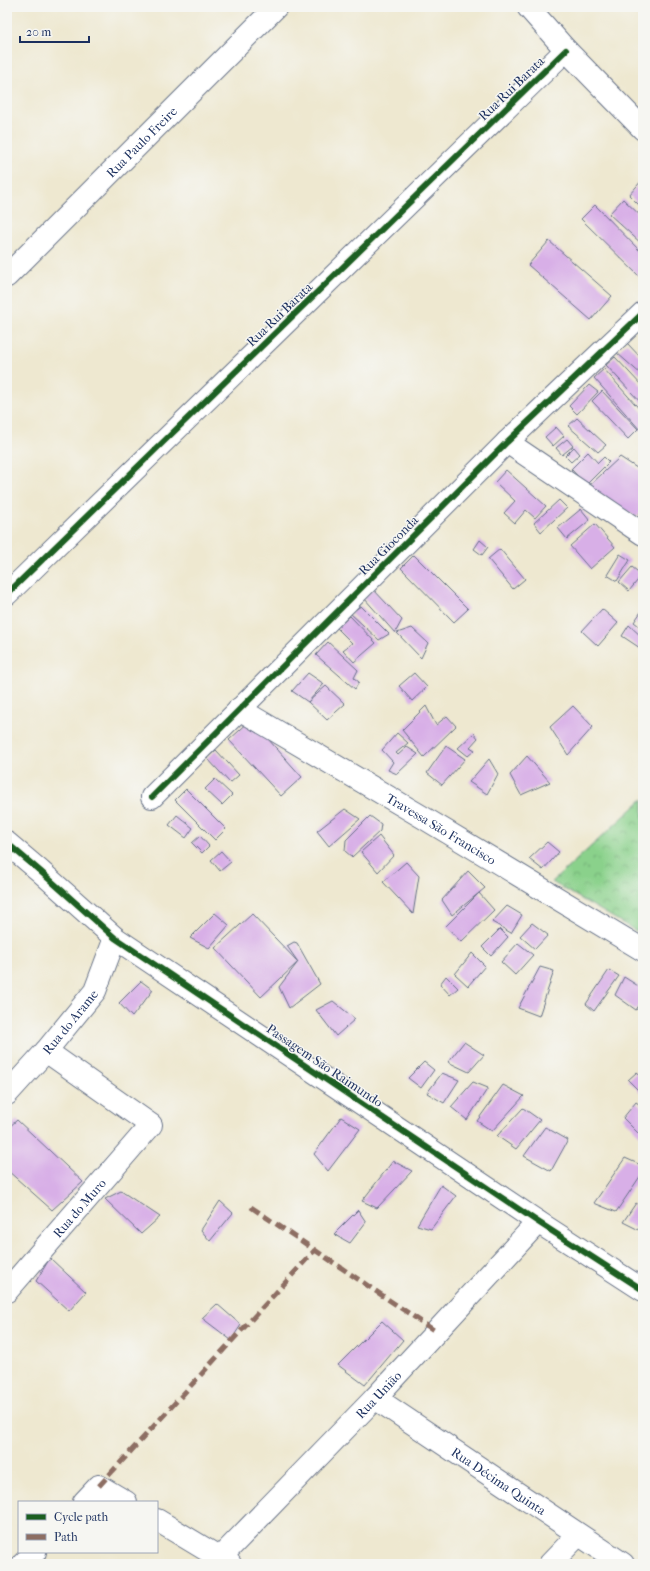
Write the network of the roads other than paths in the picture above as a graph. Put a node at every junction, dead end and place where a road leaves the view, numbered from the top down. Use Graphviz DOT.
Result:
graph roads {
  1 [pos="276,7"];
  2 [pos="528,7"];
  3 [pos="566,50"];
  4 [pos="643,129"];
  5 [pos="7,276"];
  6 [pos="643,313"];
  7 [pos="506,442"];
  8 [pos="643,534"];
  9 [pos="7,594"];
  10 [pos="240,709"];
  11 [pos="152,797"];
  12 [pos="7,843"];
  13 [pos="115,938"];
  14 [pos="643,950"];
  15 [pos="46,1051"];
  16 [pos="7,1094"];
  17 [pos="538,1222"];
  18 [pos="643,1290"];
  19 [pos="7,1291"];
  20 [pos="375,1398"];
  21 [pos="85,1501"];
  22 [pos="124,1501"];
  23 [pos="158,1521"];
  24 [pos="578,1535"];
  25 [pos="34,1553"];
  26 [pos="221,1562"];
  27 [pos="23,1564"];
  28 [pos="550,1564"];
  29 [pos="623,1564"];
  1 -- 5 [label="street, Rua Paulo Freire"];
  2 -- 3 [label="street"];
  3 -- 4 [label="street"];
  3 -- 9 [label="street, Rua Rui Barata"];
  6 -- 7 [label="street, Rua Gioconda"];
  7 -- 8 [label="street"];
  7 -- 10 [label="street, Rua Gioconda"];
  10 -- 11 [label="street, Rua Gioconda"];
  10 -- 14 [label="street, Travessa São Francisco"];
  12 -- 13 [label="street, Passagem São Raimundo"];
  13 -- 15 [label="street, Rua do Arame"];
  13 -- 17 [label="street, Passagem São Raimundo"];
  15 -- 16 [label="street, Rua do Arame"];
  15 -- 19 [label="street, Rua do Muro"];
  17 -- 18 [label="street, Passagem São Raimundo"];
  17 -- 20 [label="street, Rua União"];
  20 -- 24 [label="street, Rua Décima Quinta"];
  20 -- 26 [label="street, Rua União"];
  21 -- 22 [label="street"];
  23 -- 26 [label="street"];
  24 -- 28 [label="street"];
  24 -- 29 [label="street, Rua Décima Quinta"];
  25 -- 27 [label="street"];
}
